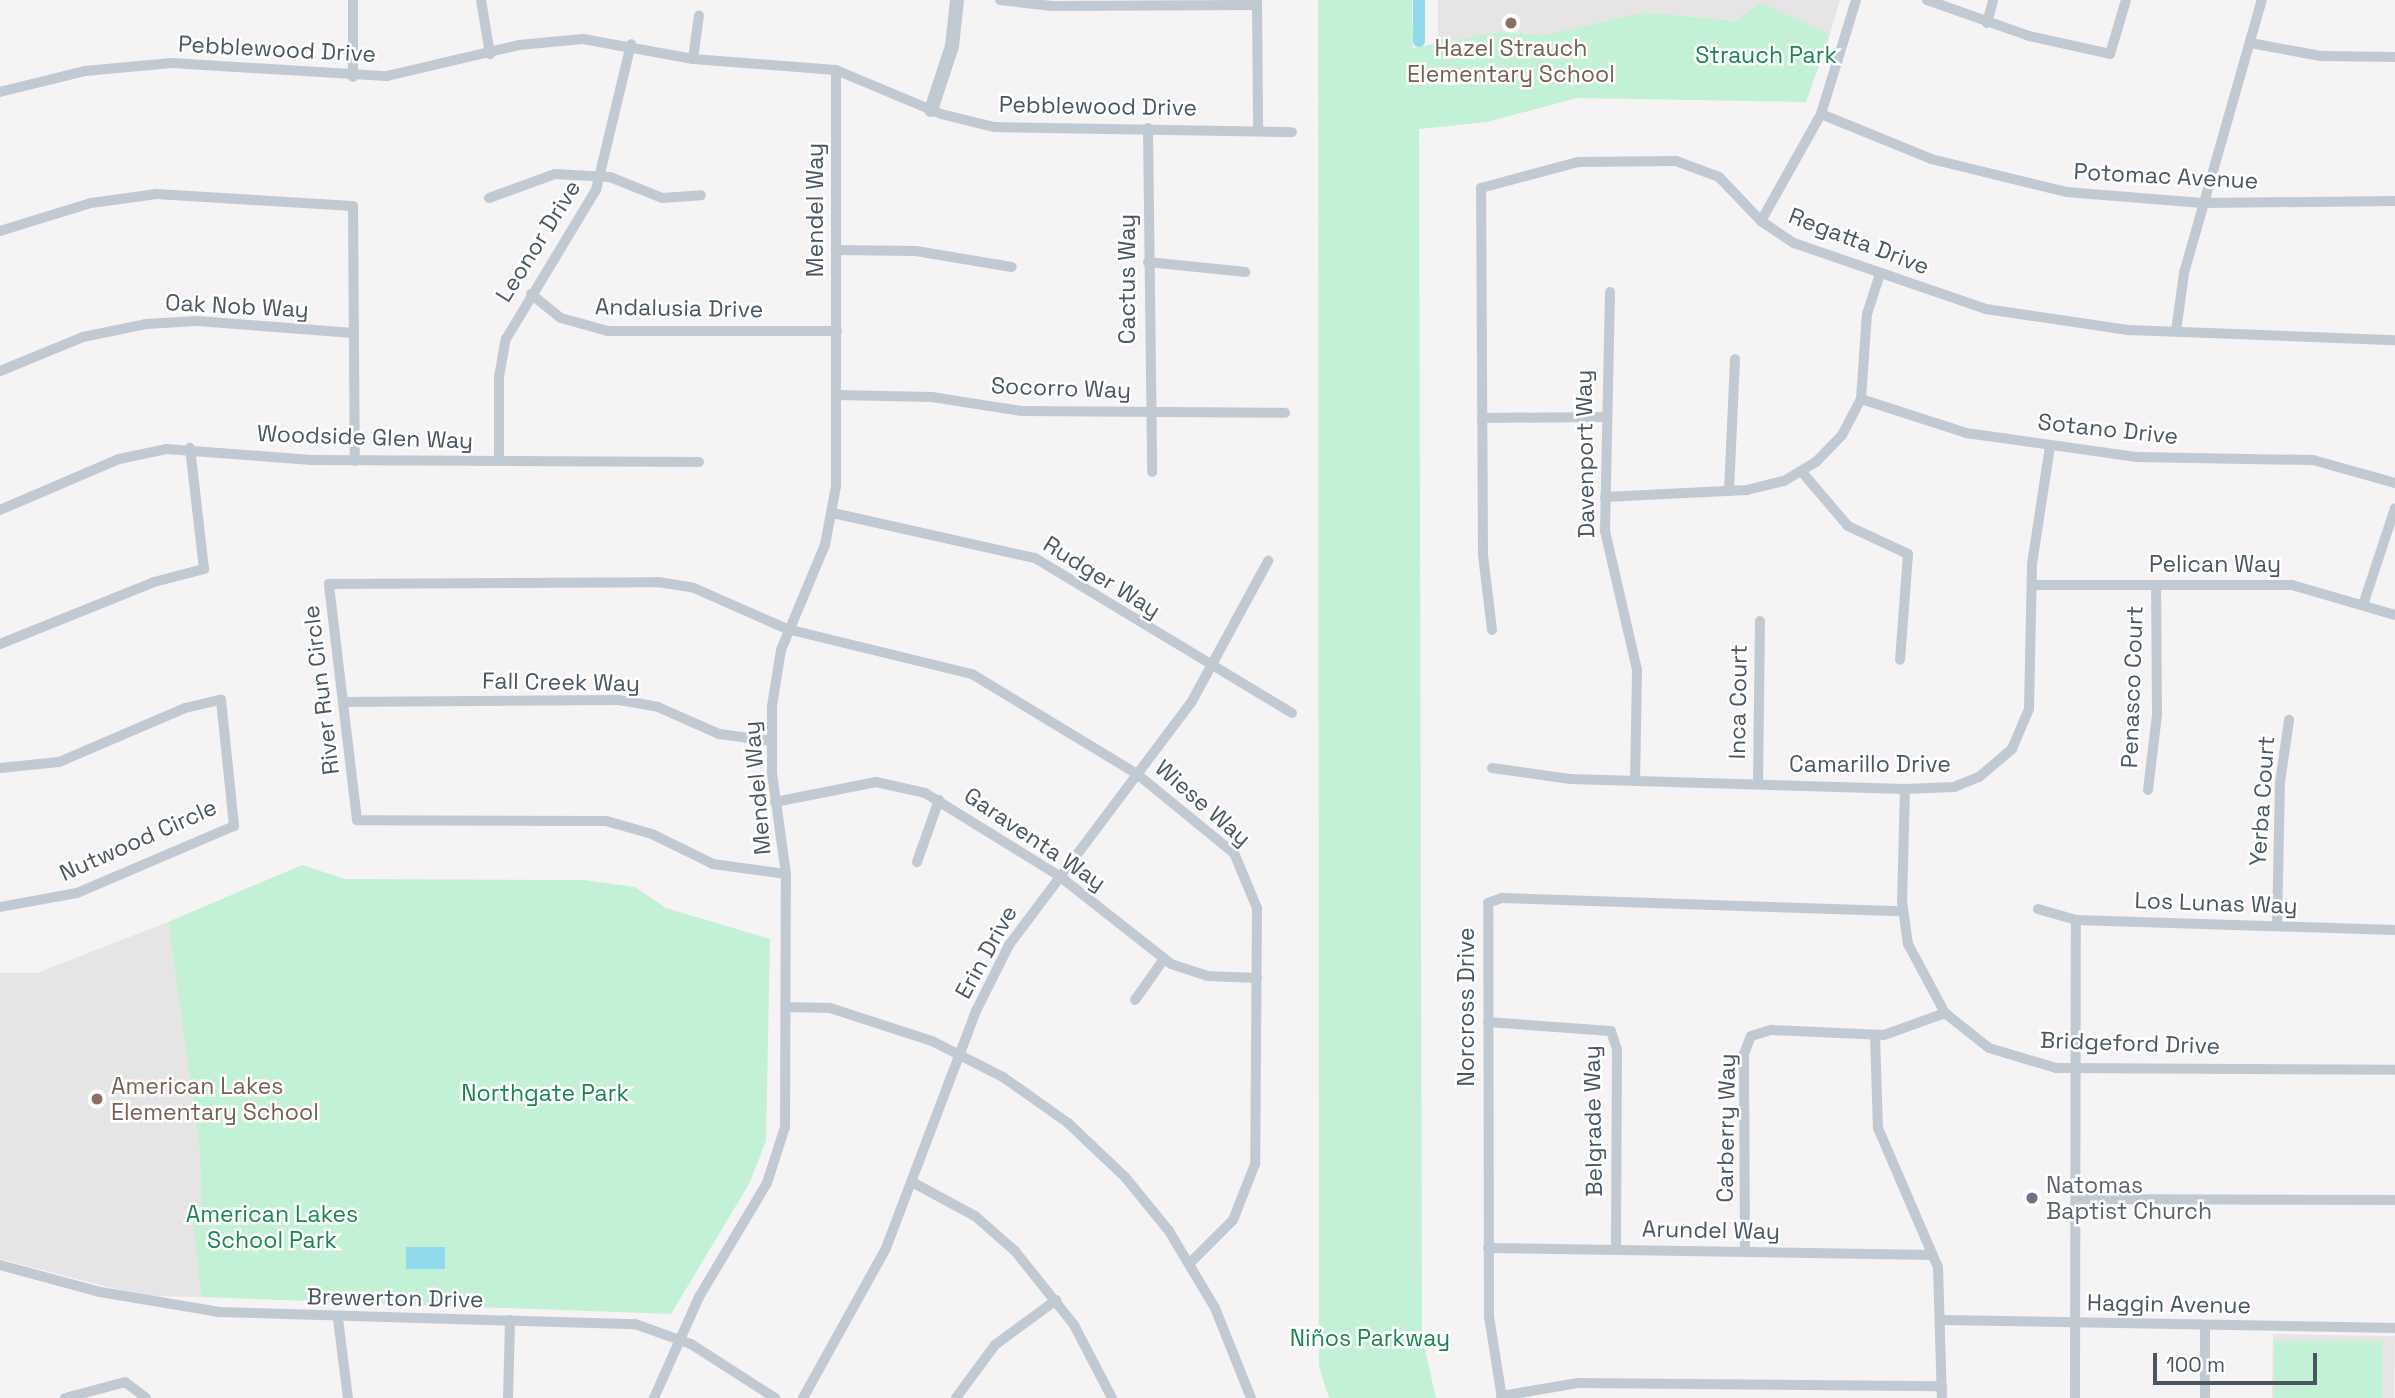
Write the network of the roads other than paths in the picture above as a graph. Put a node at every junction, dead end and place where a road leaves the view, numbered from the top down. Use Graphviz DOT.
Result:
graph roads {
  1 [pos="353,0"];
  2 [pos="481,0"];
  3 [pos="957,0"];
  4 [pos="1000,0"];
  5 [pos="1856,0"];
  6 [pos="1927,0"];
  7 [pos="1993,0"];
  8 [pos="2126,0"];
  9 [pos="2262,0"];
  10 [pos="1257,3"];
  11 [pos="699,15"];
  12 [pos="1987,23"];
  13 [pos="2250,43"];
  14 [pos="631,44"];
  15 [pos="490,54"];
  16 [pos="2395,57"];
  17 [pos="693,59"];
  18 [pos="836,70"];
  19 [pos="353,77"];
  20 [pos="0,92"];
  21 [pos="931,110"];
  22 [pos="1821,114"];
  23 [pos="1148,128"];
  24 [pos="1258,128"];
  25 [pos="1292,132"];
  26 [pos="601,175"];
  27 [pos="701,195"];
  28 [pos="489,198"];
  29 [pos="2395,201"];
  30 [pos="2203,203"];
  31 [pos="1761,221"];
  32 [pos="0,231"];
  33 [pos="836,250"];
  34 [pos="1148,262"];
  35 [pos="1012,267"];
  36 [pos="1245,272"];
  37 [pos="1880,274"];
  38 [pos="1610,292"];
  39 [pos="531,294"];
  40 [pos="837,331"];
  41 [pos="2176,331"];
  42 [pos="354,333"];
  43 [pos="2395,340"];
  44 [pos="1735,359"];
  45 [pos="0,371"];
  46 [pos="837,395"];
  47 [pos="1861,399"];
  48 [pos="1149,411"];
  49 [pos="1285,412"];
  50 [pos="1605,417"];
  51 [pos="1482,418"];
  52 [pos="2050,446"];
  53 [pos="190,448"];
  54 [pos="355,461"];
  55 [pos="499,461"];
  56 [pos="699,462"];
  57 [pos="1152,472"];
  58 [pos="1802,472"];
  59 [pos="2395,483"];
  60 [pos="1729,491"];
  61 [pos="1605,497"];
  62 [pos="2395,508"];
  63 [pos="0,510"];
  64 [pos="833,513"];
  65 [pos="1268,561"];
  66 [pos="2032,585"];
  67 [pos="2157,585"];
  68 [pos="2363,605"];
  69 [pos="2395,615"];
  70 [pos="1760,621"];
  71 [pos="788,629"];
  72 [pos="1492,631"];
  73 [pos="0,644"];
  74 [pos="1900,660"];
  75 [pos="1210,669"];
  76 [pos="343,702"];
  77 [pos="1292,713"];
  78 [pos="2289,720"];
  79 [pos="772,741"];
  80 [pos="0,768"];
  81 [pos="1492,768"];
  82 [pos="1137,774"];
  83 [pos="1635,780"];
  84 [pos="1758,784"];
  85 [pos="1905,789"];
  86 [pos="2148,790"];
  87 [pos="939,800"];
  88 [pos="775,802"];
  89 [pos="917,862"];
  90 [pos="786,874"];
  91 [pos="1058,875"];
  92 [pos="0,907"];
  93 [pos="2038,909"];
  94 [pos="1902,911"];
  95 [pos="2076,920"];
  96 [pos="2277,926"];
  97 [pos="2395,930"];
  98 [pos="1164,959"];
  99 [pos="1257,978"];
  100 [pos="1135,1000"];
  101 [pos="786,1007"];
  102 [pos="1945,1013"];
  103 [pos="1488,1023"];
  104 [pos="1875,1035"];
  105 [pos="960,1054"];
  106 [pos="2076,1069"];
  107 [pos="2395,1070"];
  108 [pos="912,1182"];
  109 [pos="2076,1199"];
  110 [pos="2395,1200"];
  111 [pos="1488,1248"];
  112 [pos="1616,1250"];
  113 [pos="1745,1252"];
  114 [pos="1933,1255"];
  115 [pos="1190,1263"];
  116 [pos="0,1265"];
  117 [pos="1056,1300"];
  118 [pos="338,1318"];
  119 [pos="510,1320"];
  120 [pos="1942,1320"];
  121 [pos="2076,1324"];
  122 [pos="2205,1326"];
  123 [pos="2395,1328"];
  124 [pos="679,1337"];
  125 [pos="1642,1384"];
  126 [pos="1814,1392"];
  127 [pos="1942,1392"];
  128 [pos="1502,1397"];
  129 [pos="65,1398"];
  130 [pos="146,1398"];
  131 [pos="348,1398"];
  132 [pos="508,1398"];
  133 [pos="654,1398"];
  134 [pos="775,1398"];
  135 [pos="803,1398"];
  136 [pos="956,1398"];
  137 [pos="1112,1398"];
  138 [pos="1251,1398"];
  139 [pos="1642,1398"];
  140 [pos="2075,1398"];
  141 [pos="2205,1398"];
  1 -- 19 [label="street"];
  2 -- 15 [label="street"];
  3 -- 21 [label="street"];
  4 -- 10 [label="street"];
  5 -- 22 [label="street"];
  6 -- 12 [label="street"];
  7 -- 12 [label="street"];
  8 -- 12 [label="street"];
  9 -- 13 [label="street"];
  10 -- 24 [label="street"];
  11 -- 17 [label="street"];
  13 -- 16 [label="street"];
  13 -- 30 [label="street"];
  14 -- 15 [label="street, Pebblewood Drive"];
  14 -- 17 [label="street, Pebblewood Drive"];
  14 -- 26 [label="street, Leonor Drive"];
  15 -- 19 [label="street, Pebblewood Drive"];
  17 -- 18 [label="street, Pebblewood Drive"];
  18 -- 21 [label="street, Pebblewood Drive"];
  18 -- 33 [label="street, Mendel Way"];
  19 -- 20 [label="street, Pebblewood Drive"];
  21 -- 23 [label="street, Pebblewood Drive"];
  22 -- 30 [label="street, Potomac Avenue"];
  22 -- 31 [label="street"];
  23 -- 24 [label="street, Pebblewood Drive"];
  23 -- 34 [label="street, Cactus Way"];
  24 -- 25 [label="street, Pebblewood Drive"];
  26 -- 27 [label="street"];
  26 -- 28 [label="street"];
  26 -- 39 [label="street, Leonor Drive"];
  29 -- 30 [label="street, Potomac Avenue"];
  30 -- 41 [label="street"];
  31 -- 37 [label="street, Regatta Drive"];
  31 -- 51 [label="street, Regatta Drive"];
  32 -- 42 [label="street"];
  33 -- 35 [label="street"];
  33 -- 40 [label="street, Mendel Way"];
  34 -- 36 [label="street"];
  34 -- 48 [label="street, Cactus Way"];
  37 -- 41 [label="street, Regatta Drive"];
  37 -- 47 [label="street"];
  38 -- 50 [label="street, Davenport Way"];
  39 -- 40 [label="street, Andalusia Drive"];
  39 -- 55 [label="street, Leonor Drive"];
  40 -- 46 [label="street, Mendel Way"];
  41 -- 43 [label="street, Regatta Drive"];
  42 -- 45 [label="street, Oak Nob Way"];
  42 -- 54 [label="street"];
  44 -- 60 [label="street"];
  46 -- 48 [label="street, Socorro Way"];
  46 -- 64 [label="street, Mendel Way"];
  47 -- 52 [label="street, Sotano Drive"];
  47 -- 58 [label="street"];
  48 -- 49 [label="street, Socorro Way"];
  48 -- 57 [label="street, Cactus Way"];
  50 -- 51 [label="street"];
  50 -- 61 [label="street, Davenport Way"];
  51 -- 72 [label="street, Regatta Drive"];
  52 -- 59 [label="street, Sotano Drive"];
  52 -- 66 [label="street, Camarillo Drive"];
  53 -- 54 [label="street, Woodside Glen Way"];
  53 -- 63 [label="street, Woodside Glen Way"];
  53 -- 73 [label="street"];
  54 -- 55 [label="street, Woodside Glen Way"];
  55 -- 56 [label="street, Woodside Glen Way"];
  58 -- 60 [label="street"];
  58 -- 74 [label="street"];
  60 -- 61 [label="street"];
  61 -- 83 [label="street, Davenport Way"];
  62 -- 68 [label="street"];
  64 -- 71 [label="street, Mendel Way"];
  64 -- 75 [label="street, Rudger Way"];
  65 -- 75 [label="street, Erin Drive"];
  66 -- 67 [label="street, Pelican Way"];
  66 -- 85 [label="street, Camarillo Drive"];
  67 -- 68 [label="street, Pelican Way"];
  67 -- 86 [label="street, Penasco Court"];
  68 -- 69 [label="street, Pelican Way"];
  70 -- 84 [label="street, Inca Court"];
  71 -- 76 [label="street, River Run Circle"];
  71 -- 79 [label="street, Mendel Way"];
  71 -- 82 [label="street, Wiese Way"];
  75 -- 77 [label="street, Rudger Way"];
  75 -- 82 [label="street, Erin Drive"];
  76 -- 79 [label="street, Fall Creek Way"];
  76 -- 90 [label="street, River Run Circle"];
  78 -- 96 [label="street, Yerba Court"];
  79 -- 88 [label="street, Mendel Way"];
  80 -- 92 [label="street, Nutwood Circle"];
  81 -- 83 [label="street, Camarillo Drive"];
  82 -- 91 [label="street, Erin Drive"];
  82 -- 99 [label="street, Wiese Way"];
  83 -- 84 [label="street, Camarillo Drive"];
  84 -- 85 [label="street, Camarillo Drive"];
  85 -- 94 [label="street, Bridgeford Drive"];
  87 -- 88 [label="street, Garaventa Way"];
  87 -- 89 [label="street"];
  87 -- 91 [label="street, Garaventa Way"];
  88 -- 90 [label="street, Mendel Way"];
  90 -- 101 [label="street, Mendel Way"];
  91 -- 98 [label="street, Garaventa Way"];
  91 -- 105 [label="street, Erin Drive"];
  93 -- 95 [label="street, Los Lunas Way"];
  94 -- 102 [label="street, Bridgeford Drive"];
  94 -- 103 [label="street, Norcross Drive"];
  95 -- 96 [label="street, Los Lunas Way"];
  95 -- 106 [label="street"];
  96 -- 97 [label="street, Los Lunas Way"];
  98 -- 99 [label="street, Garaventa Way"];
  98 -- 100 [label="street"];
  99 -- 115 [label="street, Wiese Way"];
  101 -- 105 [label="street"];
  101 -- 124 [label="street, Mendel Way"];
  102 -- 104 [label="street, Carberry Way"];
  102 -- 106 [label="street, Bridgeford Drive"];
  103 -- 111 [label="street, Norcross Drive"];
  103 -- 112 [label="street, Belgrade Way"];
  104 -- 113 [label="street, Carberry Way"];
  104 -- 114 [label="street"];
  105 -- 108 [label="street, Erin Drive"];
  105 -- 115 [label="street"];
  106 -- 107 [label="street, Bridgeford Drive"];
  106 -- 109 [label="street"];
  108 -- 117 [label="street"];
  108 -- 135 [label="street, Erin Drive"];
  109 -- 110 [label="street"];
  109 -- 121 [label="street"];
  111 -- 112 [label="street, Arundel Way"];
  111 -- 128 [label="street, Norcross Drive"];
  112 -- 113 [label="street, Arundel Way"];
  113 -- 114 [label="street, Arundel Way"];
  114 -- 120 [label="street"];
  115 -- 138 [label="street"];
  116 -- 118 [label="street, Brewerton Drive"];
  117 -- 136 [label="street"];
  117 -- 137 [label="street"];
  118 -- 119 [label="street, Brewerton Drive"];
  118 -- 131 [label="street"];
  119 -- 124 [label="street, Brewerton Drive"];
  119 -- 132 [label="street"];
  120 -- 121 [label="street, Haggin Avenue"];
  120 -- 127 [label="street"];
  121 -- 122 [label="street, Haggin Avenue"];
  121 -- 140 [label="street"];
  122 -- 123 [label="street, Haggin Avenue"];
  122 -- 141 [label="street"];
  124 -- 133 [label="street, Mendel Way"];
  124 -- 134 [label="street, Brewerton Drive"];
  125 -- 126 [label="street"];
  125 -- 128 [label="street"];
  125 -- 139 [label="street"];
  126 -- 127 [label="street"];
  129 -- 130 [label="street"];
}
